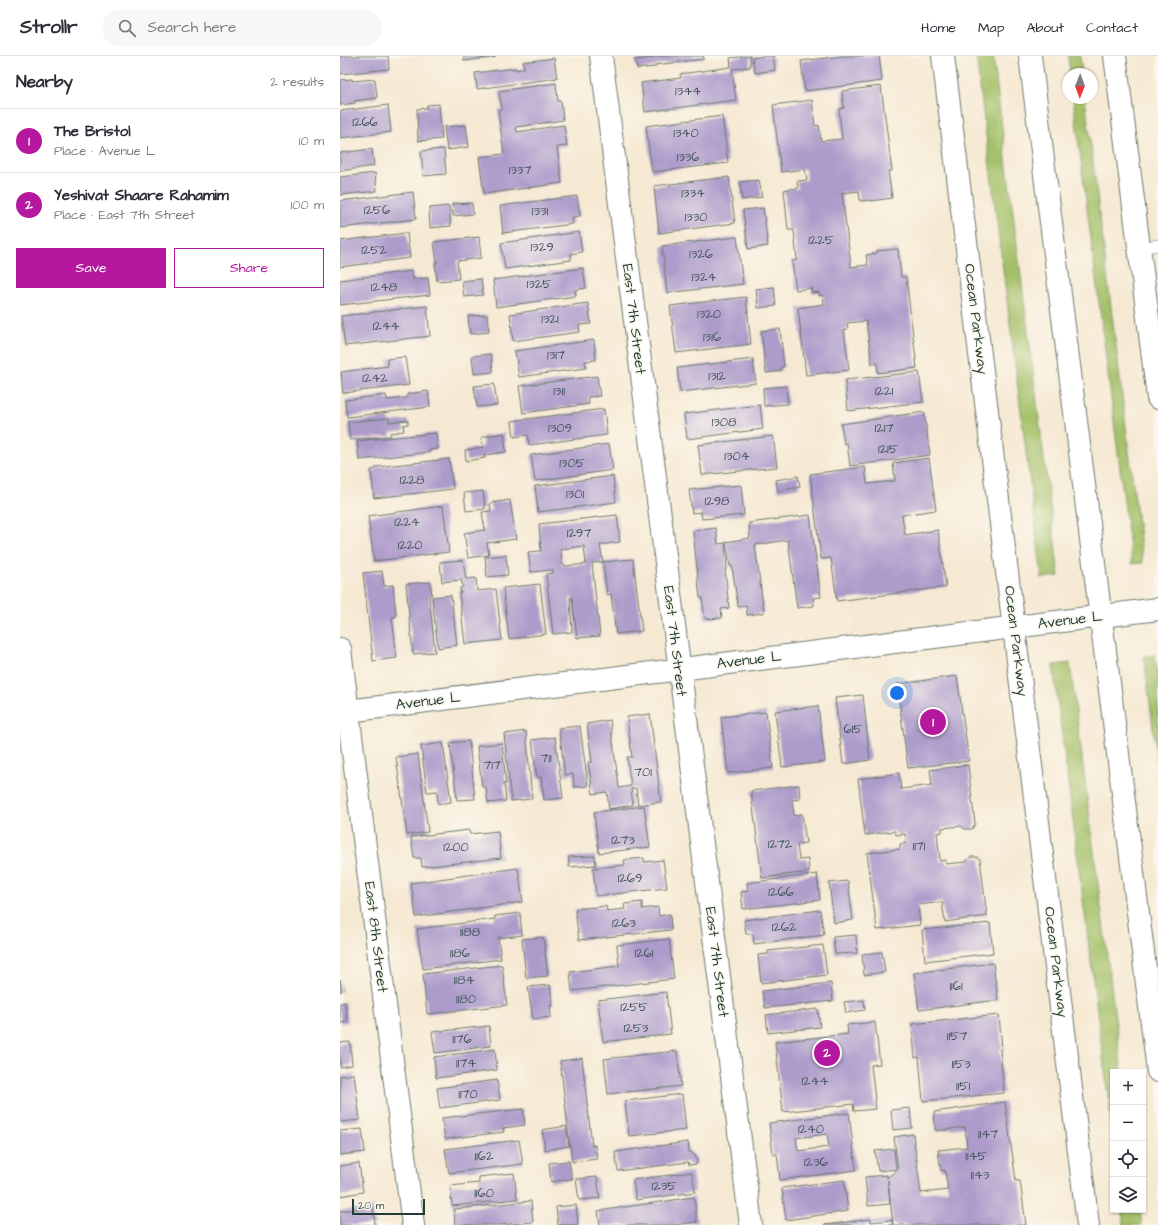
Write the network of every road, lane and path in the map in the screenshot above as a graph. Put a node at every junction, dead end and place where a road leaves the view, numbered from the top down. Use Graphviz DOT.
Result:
graph roads {
  1 [pos="601,56"];
  2 [pos="943,56"];
  3 [pos="1030,56"];
  4 [pos="1114,56"];
  5 [pos="1148,247"];
  6 [pos="1158,398"];
  7 [pos="1158,609"];
  8 [pos="1101,616"];
  9 [pos="1014,627"];
  10 [pos="340,649"];
  11 [pos="679,669"];
  12 [pos="344,711"];
  13 [pos="1158,1071"];
  14 [pos="413,1225"];
  15 [pos="751,1225"];
  16 [pos="1088,1225"];
  1 -- 11 [label="street, East 7th Street"];
  2 -- 9 [label="street, Ocean Parkway"];
  3 -- 8 [label="street"];
  4 -- 5 [label="street"];
  5 -- 6 [label="street"];
  7 -- 8 [label="street, Avenue L"];
  8 -- 9 [label="street, Avenue L"];
  8 -- 13 [label="street"];
  9 -- 11 [label="street, Avenue L"];
  9 -- 16 [label="street, Ocean Parkway"];
  10 -- 12 [label="street, East 8th Street"];
  11 -- 12 [label="street, Avenue L"];
  11 -- 15 [label="street, East 7th Street"];
  12 -- 14 [label="street, East 8th Street"];
}
